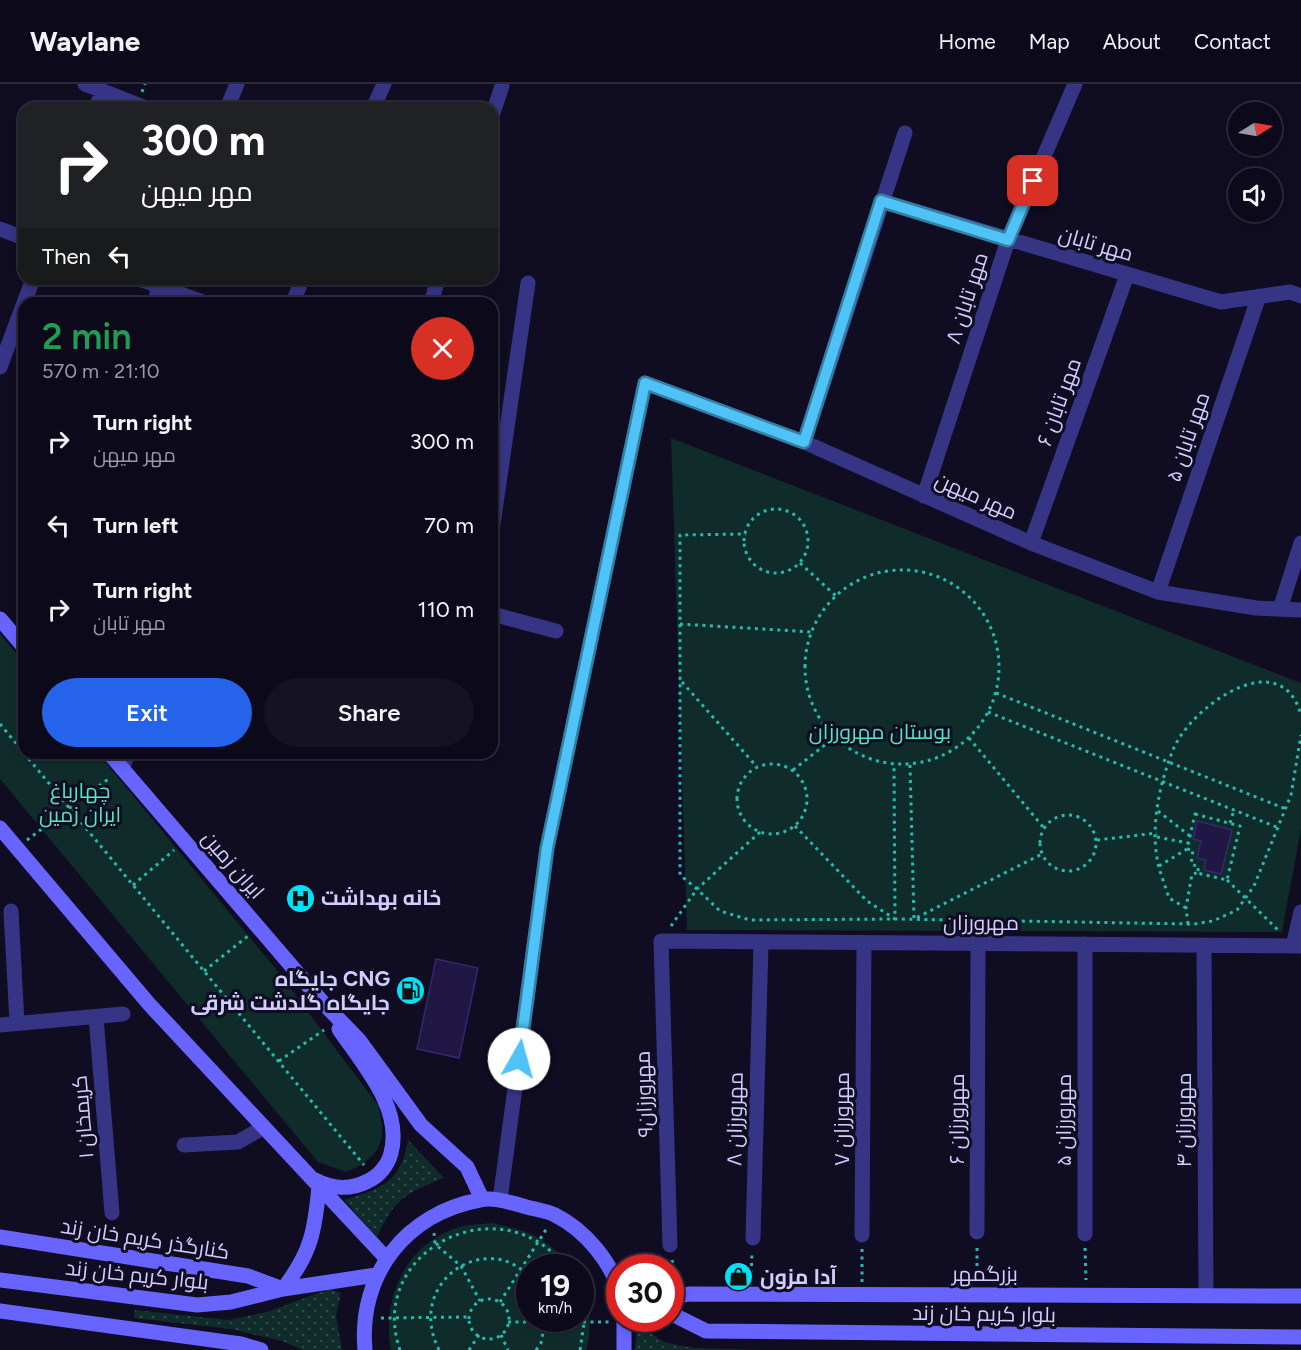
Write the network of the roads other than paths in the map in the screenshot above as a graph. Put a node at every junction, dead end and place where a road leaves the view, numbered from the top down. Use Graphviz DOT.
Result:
graph roads {
  1 [pos="85,84"];
  2 [pos="237,84"];
  3 [pos="384,84"];
  4 [pos="1076,84"];
  5 [pos="502,86"];
  6 [pos="102,91"];
  7 [pos="98,102"];
  8 [pos="130,102"];
  9 [pos="229,102"];
  10 [pos="376,102"];
  11 [pos="497,102"];
  12 [pos="905,133"];
  13 [pos="881,201"];
  14 [pos="0,230"];
  15 [pos="18,236"];
  16 [pos="1008,240"];
  17 [pos="1127,275"];
  18 [pos="528,283"];
  19 [pos="166,285"];
  20 [pos="1259,296"];
  21 [pos="1301,296"];
  22 [pos="192,297"];
  23 [pos="18,319"];
  24 [pos="0,367"];
  25 [pos="804,442"];
  26 [pos="498,492"];
  27 [pos="924,496"];
  28 [pos="1031,543"];
  29 [pos="1301,543"];
  30 [pos="1158,592"];
  31 [pos="1280,609"];
  32 [pos="1301,610"];
  33 [pos="498,616"];
  34 [pos="0,619"];
  35 [pos="556,631"];
  36 [pos="18,640"];
  37 [pos="114,759"];
  38 [pos="126,759"];
  39 [pos="122,769"];
  40 [pos="0,828"];
  41 [pos="10,911"];
  42 [pos="1301,912"];
  43 [pos="661,941"];
  44 [pos="864,943"];
  45 [pos="761,944"];
  46 [pos="978,944"];
  47 [pos="1085,944"];
  48 [pos="1204,945"];
  49 [pos="1297,946"];
  50 [pos="324,1004"];
  51 [pos="123,1014"];
  52 [pos="96,1017"];
  53 [pos="17,1023"];
  54 [pos="0,1025"];
  55 [pos="264,1127"];
  56 [pos="184,1145"];
  57 [pos="315,1183"];
  58 [pos="482,1199"];
  59 [pos="500,1200"];
  60 [pos="112,1213"];
  61 [pos="977,1232"];
  62 [pos="1084,1234"];
  63 [pos="862,1235"];
  64 [pos="0,1237"];
  65 [pos="753,1238"];
  66 [pos="670,1245"];
  67 [pos="386,1258"];
  68 [pos="606,1263"];
  69 [pos="376,1275"];
  70 [pos="0,1280"];
  71 [pos="283,1289"];
  72 [pos="684,1295"];
  73 [pos="1206,1295"];
  74 [pos="1301,1296"];
  75 [pos="0,1311"];
  76 [pos="684,1320"];
  77 [pos="624,1332"];
  78 [pos="1301,1337"];
  79 [pos="261,1350"];
  80 [pos="365,1350"];
  81 [pos="624,1350"];
  1 -- 6 [label="street"];
  2 -- 9 [label="street"];
  3 -- 10 [label="street"];
  4 -- 16 [label="street, مهر تابان ۸"];
  5 -- 11 [label="street"];
  6 -- 7 [label="street"];
  6 -- 8 [label="street"];
  12 -- 13 [label="street"];
  13 -- 16 [label="street, مهر تابان"];
  13 -- 25 [label="street"];
  14 -- 15 [label="street"];
  16 -- 17 [label="street, مهر تابان"];
  16 -- 27 [label="street, مهر تابان ۸"];
  17 -- 20 [label="street, مهر تابان"];
  17 -- 28 [label="street, مهر تابان ۶"];
  18 -- 26 [label="street"];
  19 -- 22 [label="street"];
  20 -- 21 [label="street, مهر تابان"];
  20 -- 30 [label="street, مهر تابان ۵"];
  23 -- 24 [label="street"];
  25 -- 27 [label="street, مهر میهن"];
  25 -- 59 [label="street, مهر میهن"];
  27 -- 28 [label="street, مهر میهن"];
  28 -- 30 [label="street, مهر میهن"];
  29 -- 31 [label="street"];
  30 -- 31 [label="street, مهر میهن"];
  31 -- 32 [label="street, مهر میهن"];
  33 -- 35 [label="street"];
  34 -- 36 [label="main road"];
  37 -- 39 [label="main road, ایران زمین"];
  38 -- 39 [label="street"];
  39 -- 50 [label="main road, ایران زمین"];
  40 -- 55 [label="main road"];
  41 -- 53 [label="street"];
  42 -- 49 [label="street"];
  43 -- 45 [label="street, مهرورزان"];
  43 -- 66 [label="street, مهرورزان۹"];
  44 -- 45 [label="street, مهرورزان"];
  44 -- 46 [label="street, مهرورزان"];
  44 -- 63 [label="street, مهرورزان ۷"];
  45 -- 65 [label="street, مهرورزان ۸"];
  46 -- 47 [label="street, مهرورزان"];
  46 -- 61 [label="street, مهرورزان ۶"];
  47 -- 48 [label="street, مهرورزان"];
  47 -- 62 [label="street, مهرورزان ۵"];
  48 -- 49 [label="street, مهرورزان"];
  48 -- 73 [label="street, مهرورزان ۴"];
  50 -- 57 [label="main road"];
  50 -- 58 [label="main road, ایران زمین"];
  51 -- 52 [label="street"];
  52 -- 53 [label="street"];
  52 -- 60 [label="street, کریمخان ۱"];
  53 -- 54 [label="street"];
  55 -- 56 [label="street"];
  55 -- 57 [label="main road"];
  57 -- 67 [label="main road"];
  57 -- 71 [label="main road"];
  58 -- 59 [label="main road"];
  58 -- 67 [label="main road"];
  59 -- 68 [label="main road"];
  64 -- 71 [label="main road, کنارگذر کریم خان زند"];
  67 -- 69 [label="main road"];
  69 -- 71 [label="main road, بلوار کریم خان زند"];
  69 -- 80 [label="main road"];
  70 -- 71 [label="main road, بلوار کریم خان زند"];
  72 -- 73 [label="main road, بزرگمهر"];
  73 -- 74 [label="main road, بزرگمهر"];
  75 -- 79 [label="main road"];
  76 -- 78 [label="main road, بلوار کریم خان زند"];
  77 -- 81 [label="main road"];
}
